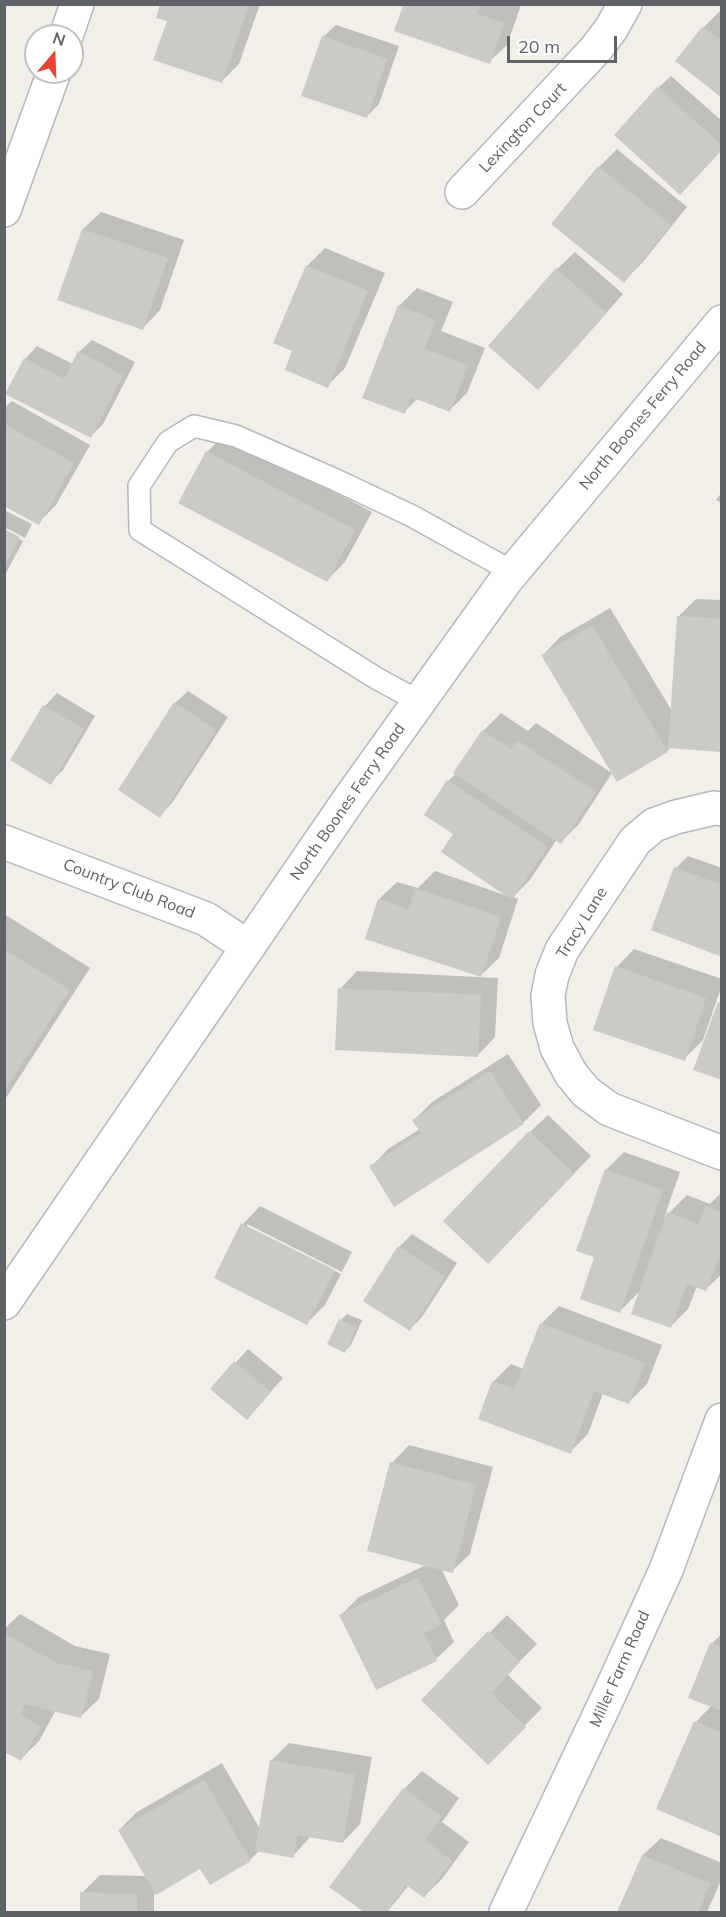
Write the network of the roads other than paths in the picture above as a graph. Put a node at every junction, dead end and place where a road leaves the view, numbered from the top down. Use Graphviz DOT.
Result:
graph roads {
  1 [pos="77,4"];
  2 [pos="625,4"];
  3 [pos="70,24"];
  4 [pos="50,84"];
  5 [pos="462,192"];
  6 [pos="4,210"];
  7 [pos="722,322"];
  8 [pos="513,572"];
  9 [pos="418,701"];
  10 [pos="722,808"];
  11 [pos="4,842"];
  12 [pos="248,947"];
  13 [pos="722,1153"];
  14 [pos="6,1297"];
  15 [pos="722,1420"];
  16 [pos="506,1912"];
  1 -- 3 [label="street"];
  2 -- 5 [label="street, Lexington Court"];
  4 -- 6 [label="street"];
  7 -- 8 [label="street, North Boones Ferry Road"];
  8 -- 9 [label="street, North Boones Ferry Road"];
  8 -- 9 [label="lane"];
  9 -- 12 [label="street, North Boones Ferry Road"];
  10 -- 13 [label="street, Tracy Lane"];
  11 -- 12 [label="street, Country Club Road"];
  12 -- 14 [label="street, North Boones Ferry Road"];
  15 -- 16 [label="street, Miller Farm Road"];
}
